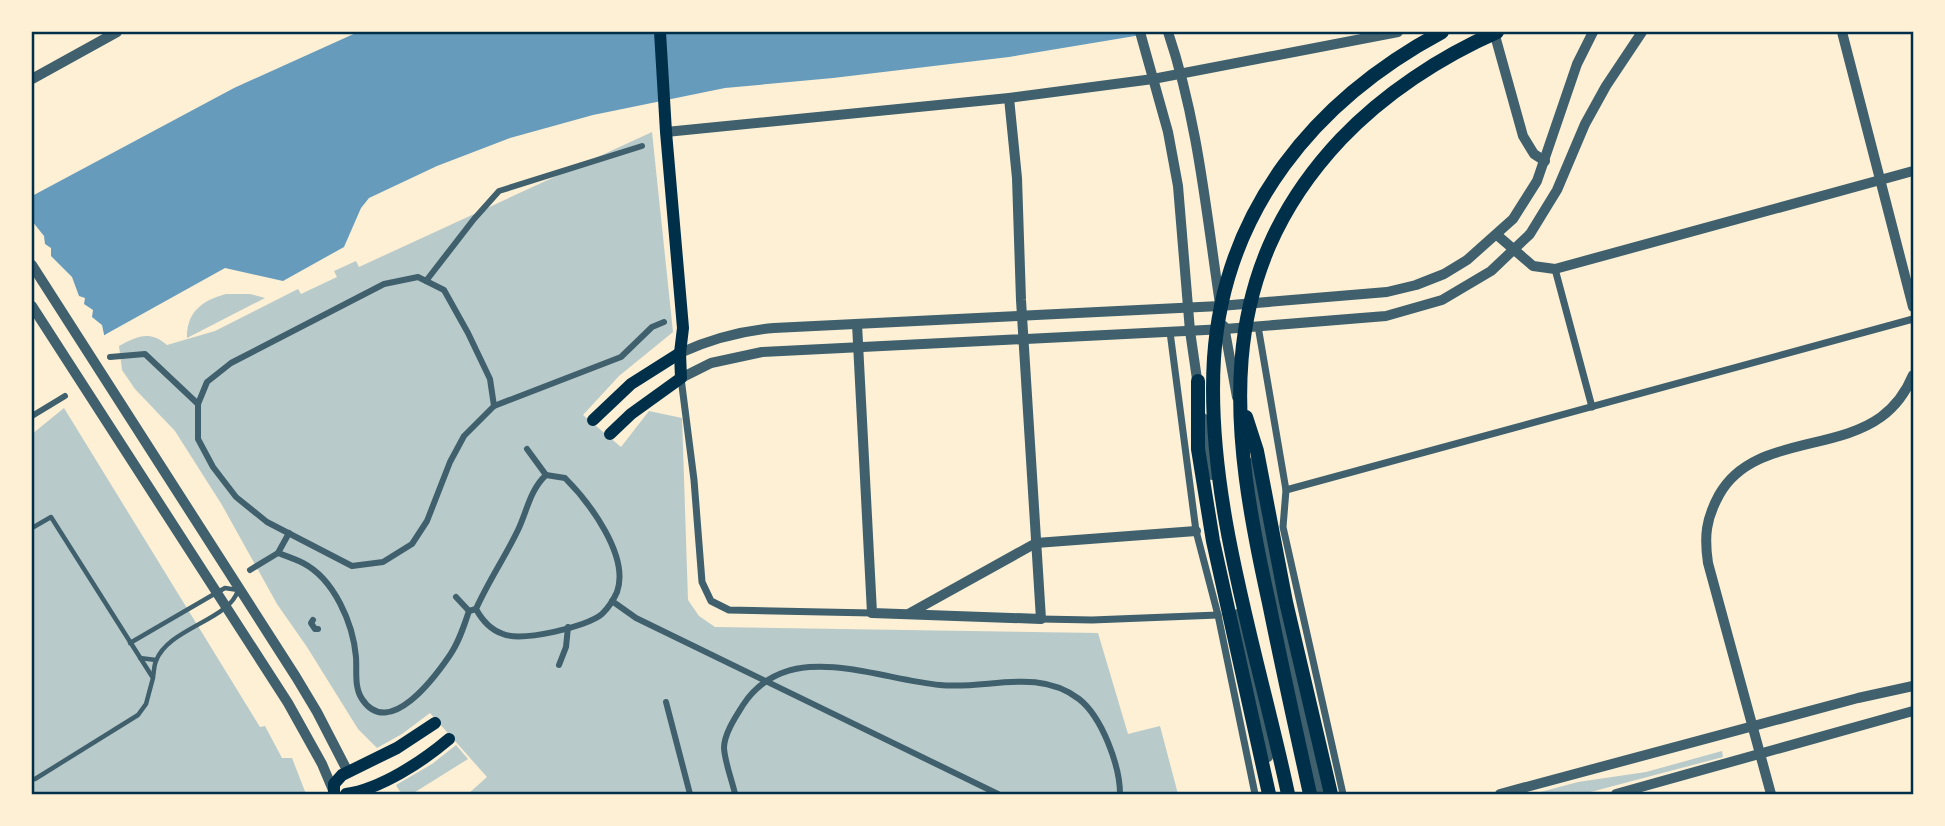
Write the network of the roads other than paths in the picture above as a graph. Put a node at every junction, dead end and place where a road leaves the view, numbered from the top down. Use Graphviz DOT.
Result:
graph roads {
  1 [pos="117,32"];
  2 [pos="660,32"];
  3 [pos="1140,32"];
  4 [pos="1168,32"];
  5 [pos="1398,32"];
  6 [pos="1442,32"];
  7 [pos="1496,32"];
  8 [pos="1593,32"];
  9 [pos="1642,32"];
  10 [pos="1650,32"];
  11 [pos="1842,32"];
  12 [pos="1628,53"];
  13 [pos="1181,75"];
  14 [pos="32,79"];
  15 [pos="1153,79"];
  16 [pos="1009,98"];
  17 [pos="666,132"];
  18 [pos="642,146"];
  19 [pos="1545,161"];
  20 [pos="1913,171"];
  21 [pos="1881,181"];
  22 [pos="1497,235"];
  23 [pos="1515,250"];
  24 [pos="32,265"];
  25 [pos="1555,269"];
  26 [pos="426,281"];
  27 [pos="32,306"];
  28 [pos="1188,306"];
  29 [pos="1220,306"];
  30 [pos="1913,307"];
  31 [pos="1022,316"];
  32 [pos="1913,318"];
  33 [pos="664,322"];
  34 [pos="856,324"];
  35 [pos="1258,326"];
  36 [pos="1225,329"];
  37 [pos="1189,331"];
  38 [pos="1170,332"];
  39 [pos="1024,338"];
  40 [pos="857,346"];
  41 [pos="680,353"];
  42 [pos="110,358"];
  43 [pos="1231,370"];
  44 [pos="1913,375"];
  45 [pos="681,378"];
  46 [pos="1198,381"];
  47 [pos="65,396"];
  48 [pos="503,403"];
  49 [pos="198,404"];
  50 [pos="494,406"];
  51 [pos="1592,407"];
  52 [pos="509,413"];
  53 [pos="32,416"];
  54 [pos="593,420"];
  55 [pos="610,434"];
  56 [pos="527,449"];
  57 [pos="546,475"];
  58 [pos="1286,490"];
  59 [pos="32,528"];
  60 [pos="1196,531"];
  61 [pos="289,533"];
  62 [pos="1036,543"];
  63 [pos="278,553"];
  64 [pos="250,570"];
  65 [pos="238,590"];
  66 [pos="216,593"];
  67 [pos="456,597"];
  68 [pos="612,601"];
  69 [pos="225,608"];
  70 [pos="472,610"];
  71 [pos="873,613"];
  72 [pos="909,614"];
  73 [pos="1217,615"];
  74 [pos="1041,619"];
  75 [pos="313,620"];
  76 [pos="568,627"];
  77 [pos="318,629"];
  78 [pos="130,643"];
  79 [pos="140,658"];
  80 [pos="156,660"];
  81 [pos="559,665"];
  82 [pos="153,678"];
  83 [pos="765,681"];
  84 [pos="1913,687"];
  85 [pos="666,702"];
  86 [pos="1913,711"];
  87 [pos="435,723"];
  88 [pos="1753,727"];
  89 [pos="449,739"];
  90 [pos="1760,755"];
  91 [pos="348,772"];
  92 [pos="35,779"];
  93 [pos="345,793"];
  94 [pos="690,794"];
  95 [pos="735,794"];
  96 [pos="998,794"];
  97 [pos="1120,794"];
  98 [pos="1255,794"];
  99 [pos="1269,794"];
  100 [pos="1276,794"];
  101 [pos="1288,794"];
  102 [pos="1310,794"];
  103 [pos="1321,794"];
  104 [pos="1331,794"];
  105 [pos="1343,794"];
  106 [pos="1500,794"];
  107 [pos="1616,794"];
  108 [pos="1771,794"];
  1 -- 14 [label="street"];
  2 -- 17 [label="main road"];
  3 -- 15 [label="street"];
  4 -- 13 [label="street"];
  5 -- 13 [label="street"];
  6 -- 101 [label="highway"];
  7 -- 19 [label="street"];
  7 -- 102 [label="highway"];
  8 -- 19 [label="street"];
  9 -- 12 [label="street"];
  10 -- 12 [label="street"];
  11 -- 21 [label="street"];
  12 -- 23 [label="street"];
  13 -- 15 [label="street"];
  13 -- 29 [label="street"];
  15 -- 16 [label="street"];
  15 -- 28 [label="street"];
  16 -- 17 [label="street"];
  16 -- 31 [label="street"];
  17 -- 41 [label="main road"];
  18 -- 26 [label="street"];
  19 -- 22 [label="street"];
  20 -- 21 [label="street"];
  21 -- 25 [label="street"];
  21 -- 30 [label="street"];
  22 -- 23 [label="street"];
  22 -- 29 [label="street"];
  23 -- 25 [label="street"];
  23 -- 35 [label="street"];
  24 -- 65 [label="street"];
  25 -- 51 [label="street"];
  26 -- 49 [label="street"];
  26 -- 50 [label="street"];
  27 -- 66 [label="street"];
  28 -- 29 [label="street"];
  28 -- 31 [label="street"];
  28 -- 37 [label="street"];
  29 -- 36 [label="street"];
  31 -- 34 [label="street"];
  31 -- 39 [label="street"];
  32 -- 51 [label="street"];
  33 -- 48 [label="street"];
  34 -- 40 [label="street"];
  34 -- 41 [label="street"];
  35 -- 36 [label="street"];
  35 -- 58 [label="street"];
  36 -- 37 [label="street"];
  36 -- 43 [label="street"];
  37 -- 38 [label="street"];
  37 -- 46 [label="street"];
  38 -- 39 [label="street"];
  38 -- 60 [label="street"];
  39 -- 40 [label="street"];
  39 -- 62 [label="street"];
  40 -- 45 [label="street"];
  40 -- 71 [label="street"];
  41 -- 45 [label="main road"];
  41 -- 54 [label="main road"];
  42 -- 49 [label="street"];
  43 -- 103 [label="street"];
  43 -- 104 [label="highway"];
  44 -- 88 [label="street"];
  45 -- 55 [label="main road"];
  45 -- 71 [label="street"];
  46 -- 99 [label="highway"];
  46 -- 100 [label="street"];
  47 -- 53 [label="street"];
  48 -- 50 [label="street"];
  48 -- 52 [label="street"];
  49 -- 61 [label="street"];
  50 -- 61 [label="street"];
  51 -- 58 [label="street"];
  56 -- 57 [label="street"];
  57 -- 68 [label="street"];
  57 -- 70 [label="street"];
  58 -- 105 [label="street"];
  59 -- 78 [label="lane"];
  60 -- 62 [label="street"];
  60 -- 73 [label="street"];
  61 -- 63 [label="street"];
  62 -- 72 [label="street"];
  62 -- 74 [label="street"];
  63 -- 64 [label="street"];
  63 -- 70 [label="street"];
  65 -- 66 [label="lane"];
  65 -- 69 [label="lane"];
  65 -- 91 [label="street"];
  66 -- 69 [label="street"];
  66 -- 78 [label="lane"];
  67 -- 70 [label="street"];
  68 -- 76 [label="street"];
  68 -- 83 [label="street"];
  69 -- 80 [label="lane"];
  69 -- 93 [label="street"];
  70 -- 76 [label="street"];
  71 -- 72 [label="street"];
  72 -- 74 [label="street"];
  73 -- 74 [label="street"];
  73 -- 98 [label="street"];
  75 -- 77 [label="street"];
  76 -- 81 [label="street"];
  78 -- 79 [label="lane"];
  79 -- 80 [label="lane"];
  79 -- 82 [label="lane"];
  80 -- 82 [label="lane"];
  82 -- 92 [label="lane"];
  83 -- 95 [label="street"];
  83 -- 96 [label="street"];
  83 -- 97 [label="street"];
  84 -- 88 [label="street"];
  85 -- 94 [label="street"];
  86 -- 90 [label="street"];
  87 -- 91 [label="main road"];
  88 -- 90 [label="street"];
  88 -- 106 [label="street"];
  89 -- 93 [label="main road"];
  90 -- 107 [label="street"];
  90 -- 108 [label="street"];
  91 -- 93 [label="main road"];
  91 -- 93 [label="main road"];
}
